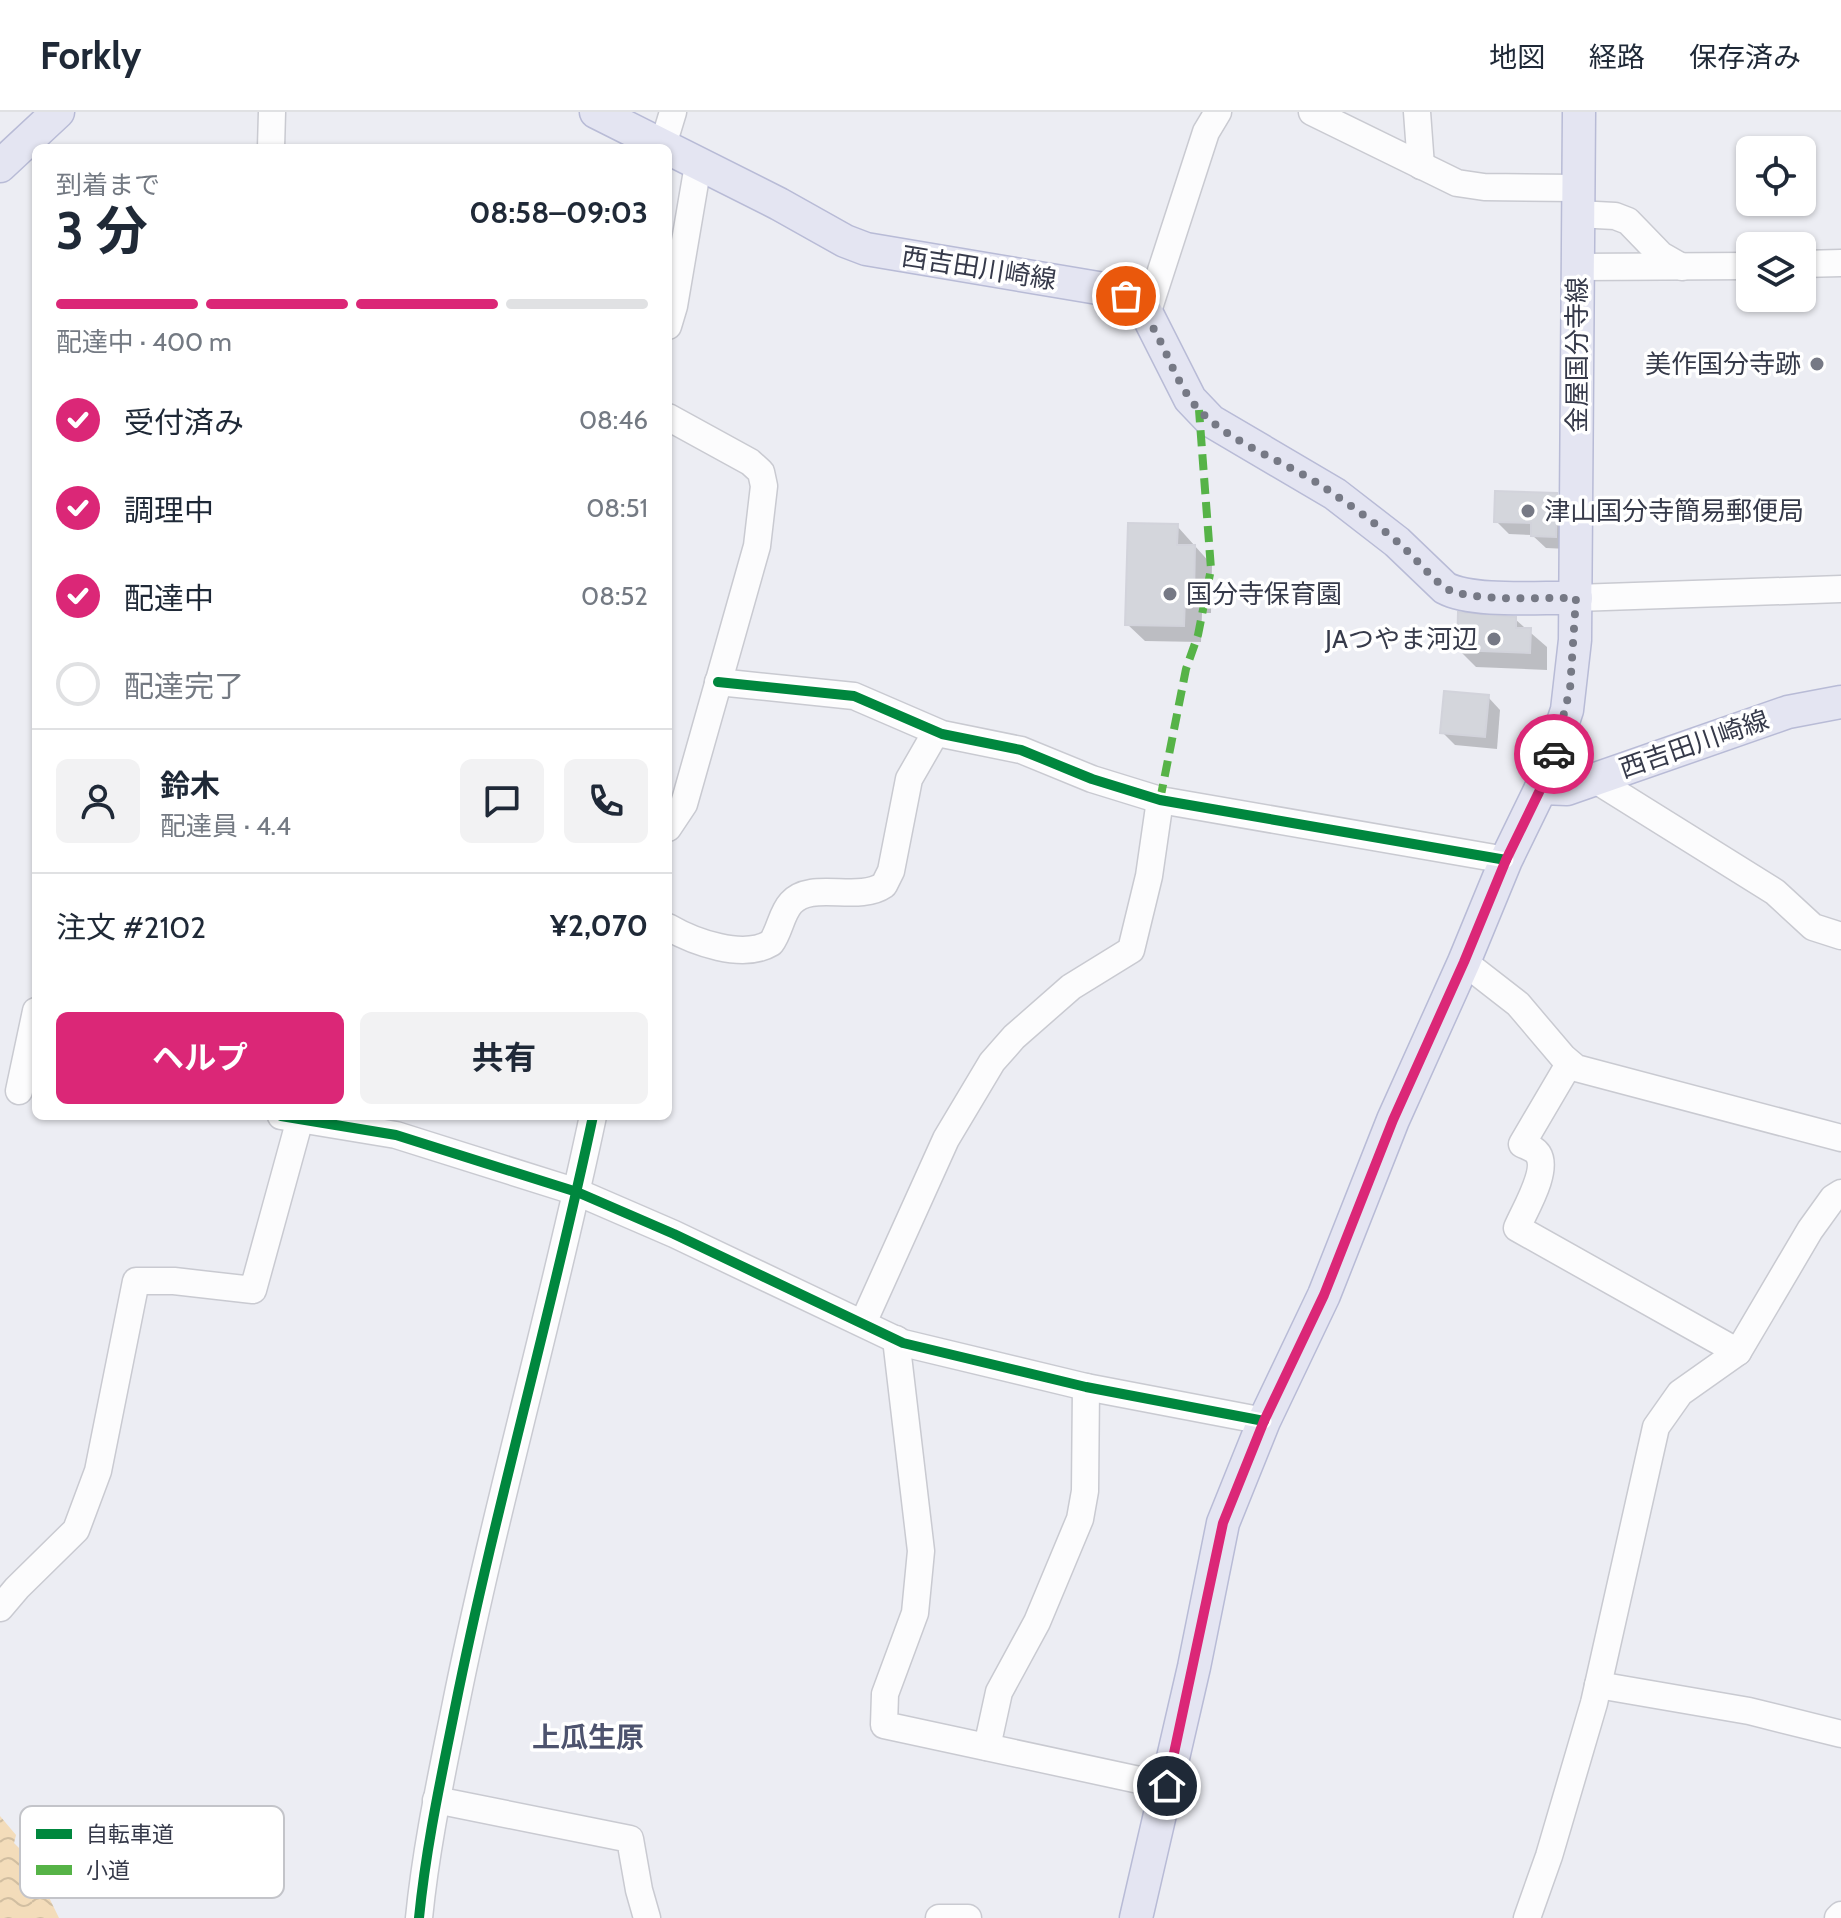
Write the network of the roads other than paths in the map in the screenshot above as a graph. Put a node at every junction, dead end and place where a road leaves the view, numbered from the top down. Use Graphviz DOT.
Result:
graph roads {
  1 [pos="58,112"];
  2 [pos="272,112"];
  3 [pos="596,112"];
  4 [pos="673,112"];
  5 [pos="1218,112"];
  6 [pos="1312,112"];
  7 [pos="1417,112"];
  8 [pos="1579,112"];
  9 [pos="271,144"];
  10 [pos="661,144"];
  11 [pos="663,144"];
  12 [pos="672,150"];
  13 [pos="698,165"];
  14 [pos="0,166"];
  15 [pos="1421,166"];
  16 [pos="1577,201"];
  17 [pos="1841,263"];
  18 [pos="1816,264"];
  19 [pos="1736,266"];
  20 [pos="1577,267"];
  21 [pos="1683,267"];
  22 [pos="672,313"];
  23 [pos="1147,314"];
  24 [pos="672,419"];
  25 [pos="1841,589"];
  26 [pos="1576,598"];
  27 [pos="718,682"];
  28 [pos="1841,702"];
  29 [pos="936,732"];
  30 [pos="1594,779"];
  31 [pos="1541,788"];
  32 [pos="1160,800"];
  33 [pos="672,822"];
  34 [pos="1506,860"];
  35 [pos="672,929"];
  36 [pos="1841,936"];
  37 [pos="1464,962"];
  38 [pos="32,1029"];
  39 [pos="1569,1064"];
  40 [pos="18,1091"];
  41 [pos="289,1120"];
  42 [pos="308,1120"];
  43 [pos="592,1120"];
  44 [pos="1841,1138"];
  45 [pos="577,1192"];
  46 [pos="1841,1193"];
  47 [pos="863,1323"];
  48 [pos="896,1339"];
  49 [pos="1738,1352"];
  50 [pos="1086,1387"];
  51 [pos="1264,1421"];
  52 [pos="0,1608"];
  53 [pos="1598,1685"];
  54 [pos="1841,1734"];
  55 [pos="987,1747"];
  56 [pos="1167,1786"];
  57 [pos="436,1800"];
  58 [pos="419,1918"];
  59 [pos="647,1918"];
  60 [pos="939,1918"];
  61 [pos="968,1918"];
  62 [pos="1136,1918"];
  63 [pos="1527,1918"];
  1 -- 14 [label="main road"];
  2 -- 9 [label="street"];
  3 -- 10 [label="main road, 西吉田川崎線"];
  4 -- 11 [label="street"];
  5 -- 23 [label="street"];
  6 -- 15 [label="street"];
  7 -- 15 [label="street"];
  8 -- 16 [label="main road, 金屋国分寺線"];
  12 -- 13 [label="main road, 西吉田川崎線"];
  13 -- 22 [label="street"];
  13 -- 23 [label="main road, 西吉田川崎線"];
  15 -- 16 [label="street"];
  16 -- 20 [label="main road, 金屋国分寺線"];
  16 -- 21 [label="street"];
  17 -- 18 [label="street"];
  19 -- 21 [label="street"];
  20 -- 21 [label="street"];
  20 -- 26 [label="main road, 金屋国分寺線"];
  23 -- 26 [label="main road, 西吉田川崎線"];
  24 -- 27 [label="street"];
  25 -- 26 [label="street"];
  26 -- 31 [label="main road"];
  27 -- 29 [label="street"];
  27 -- 33 [label="street"];
  28 -- 30 [label="main road, 西吉田川崎線"];
  29 -- 32 [label="street"];
  29 -- 35 [label="street"];
  30 -- 31 [label="main road, 西吉田川崎線"];
  30 -- 36 [label="street"];
  31 -- 34 [label="main road"];
  32 -- 34 [label="street"];
  32 -- 47 [label="street"];
  34 -- 37 [label="main road"];
  37 -- 39 [label="street"];
  37 -- 51 [label="main road"];
  38 -- 40 [label="street"];
  39 -- 44 [label="street"];
  39 -- 49 [label="street"];
  41 -- 52 [label="street"];
  42 -- 45 [label="street"];
  43 -- 45 [label="street"];
  45 -- 47 [label="street"];
  45 -- 57 [label="street"];
  46 -- 49 [label="street"];
  47 -- 48 [label="street"];
  48 -- 50 [label="street"];
  48 -- 55 [label="street"];
  49 -- 53 [label="street"];
  50 -- 51 [label="street"];
  50 -- 55 [label="street"];
  51 -- 56 [label="main road"];
  53 -- 54 [label="street"];
  53 -- 63 [label="street"];
  55 -- 56 [label="street"];
  56 -- 62 [label="main road"];
  57 -- 58 [label="street"];
  57 -- 59 [label="street"];
  60 -- 61 [label="street"];
}
